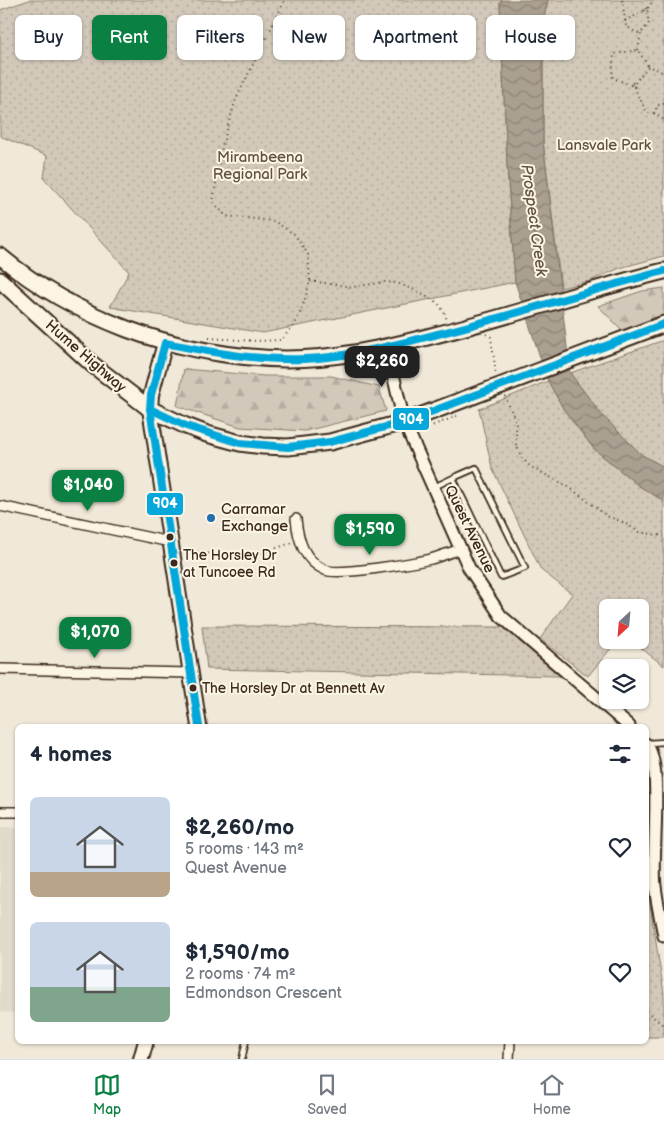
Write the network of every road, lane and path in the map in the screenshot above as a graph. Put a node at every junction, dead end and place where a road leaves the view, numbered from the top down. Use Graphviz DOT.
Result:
graph roads {
  1 [pos="285,0"];
  2 [pos="622,0"];
  3 [pos="653,0"];
  4 [pos="645,11"];
  5 [pos="625,21"];
  6 [pos="641,33"];
  7 [pos="638,50"];
  8 [pos="648,66"];
  9 [pos="664,73"];
  10 [pos="635,83"];
  11 [pos="631,85"];
  12 [pos="634,87"];
  13 [pos="664,104"];
  14 [pos="654,113"];
  15 [pos="664,120"];
  16 [pos="0,256"];
  17 [pos="664,271"];
  18 [pos="0,280"];
  19 [pos="310,281"];
  20 [pos="664,324"];
  21 [pos="450,331"];
  22 [pos="478,334"];
  23 [pos="207,338"];
  24 [pos="165,343"];
  25 [pos="386,348"];
  26 [pos="497,379"];
  27 [pos="503,392"];
  28 [pos="150,409"];
  29 [pos="404,422"];
  30 [pos="453,478"];
  31 [pos="434,487"];
  32 [pos="0,506"];
  33 [pos="296,519"];
  34 [pos="664,536"];
  35 [pos="299,541"];
  36 [pos="170,542"];
  37 [pos="461,549"];
  38 [pos="183,550"];
  39 [pos="0,669"];
  40 [pos="191,673"];
  41 [pos="199,724"];
  42 [pos="625,724"];
  43 [pos="664,742"];
  44 [pos="649,744"];
  45 [pos="649,747"];
  46 [pos="0,812"];
  47 [pos="15,812"];
  48 [pos="650,885"];
  49 [pos="664,936"];
  50 [pos="649,1014"];
  51 [pos="664,1026"];
  52 [pos="145,1044"];
  53 [pos="245,1044"];
  54 [pos="510,1044"];
  55 [pos="141,1059"];
  56 [pos="242,1059"];
  57 [pos="509,1059"];
  1 -- 19 [label="path"];
  2 -- 5 [label="path"];
  3 -- 4 [label="path"];
  4 -- 5 [label="path"];
  4 -- 6 [label="path"];
  5 -- 6 [label="path"];
  6 -- 7 [label="path"];
  7 -- 8 [label="path"];
  7 -- 11 [label="path"];
  8 -- 9 [label="path"];
  8 -- 10 [label="path"];
  10 -- 11 [label="path"];
  10 -- 12 [label="path"];
  11 -- 12 [label="path"];
  12 -- 14 [label="path"];
  13 -- 14 [label="path"];
  14 -- 15 [label="path"];
  16 -- 24 [label="highway, Hume Highway"];
  17 -- 21 [label="highway, Hume Highway"];
  18 -- 28 [label="highway, Hume Highway"];
  19 -- 21 [label="path"];
  19 -- 23 [label="path"];
  20 -- 29 [label="highway, Hume Highway"];
  21 -- 25 [label="highway, Hume Highway"];
  22 -- 26 [label="path"];
  24 -- 25 [label="highway, Hume Highway"];
  24 -- 28 [label="main road"];
  25 -- 29 [label="street, Quest Avenue"];
  27 -- 34 [label="path"];
  28 -- 29 [label="highway, Hume Highway"];
  28 -- 36 [label="main road"];
  29 -- 31 [label="street, Quest Avenue"];
  30 -- 30 [label="lane"];
  30 -- 31 [label="lane"];
  31 -- 37 [label="street, Quest Avenue"];
  32 -- 36 [label="street"];
  33 -- 35 [label="street"];
  35 -- 37 [label="street"];
  35 -- 38 [label="path"];
  36 -- 40 [label="main road"];
  37 -- 42 [label="street, Quest Avenue"];
  39 -- 40 [label="street"];
  40 -- 41 [label="main road"];
  43 -- 44 [label="lane"];
  45 -- 48 [label="street"];
  46 -- 47 [label="street"];
  48 -- 49 [label="street"];
  50 -- 51 [label="path"];
  52 -- 55 [label="main road"];
  53 -- 56 [label="lane"];
  54 -- 57 [label="street"];
}
